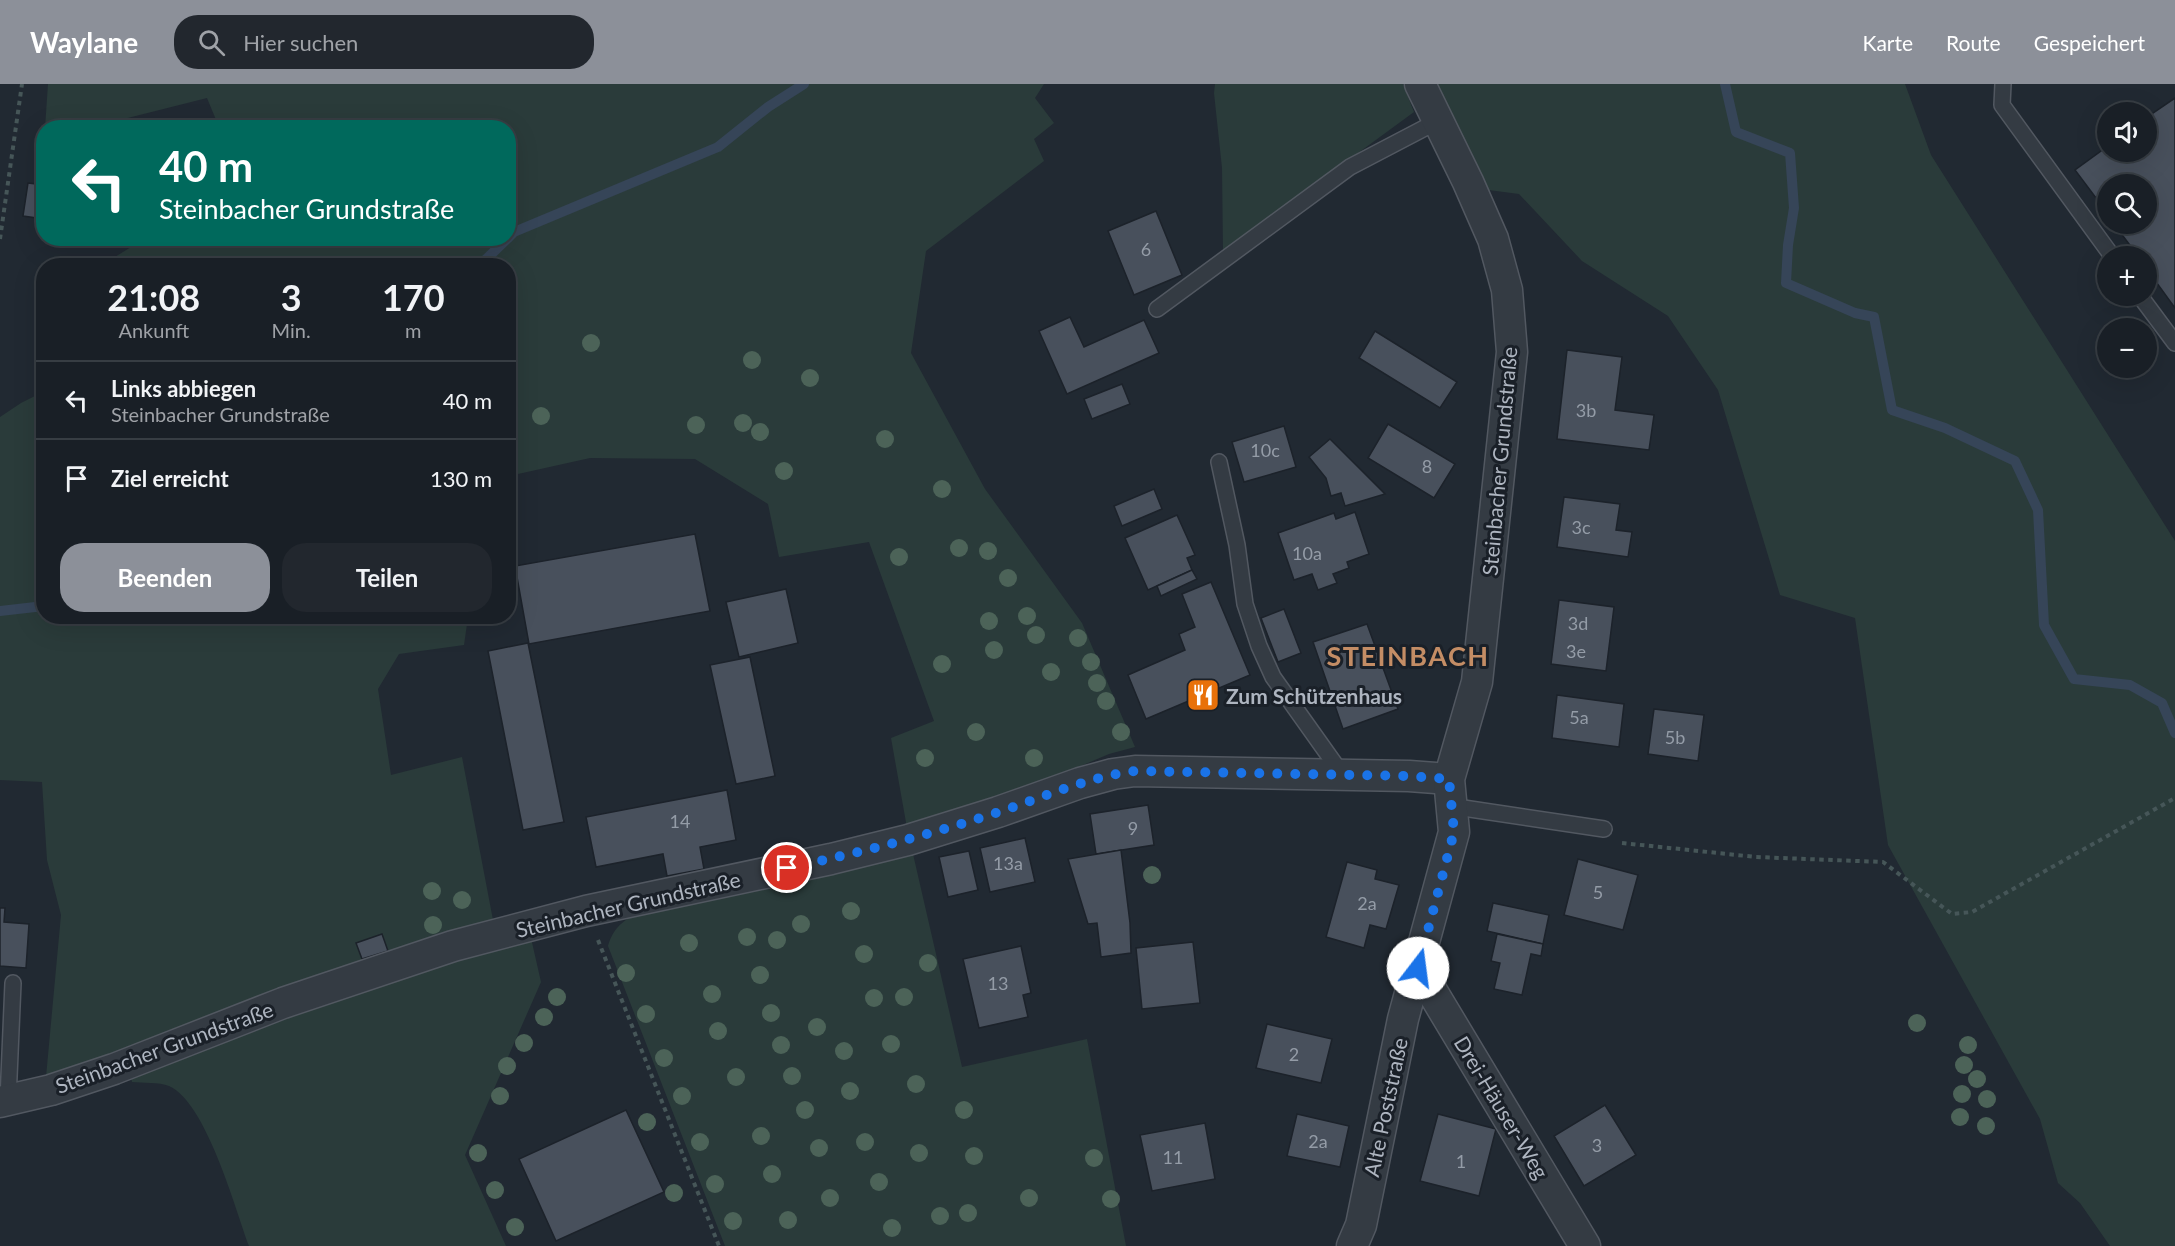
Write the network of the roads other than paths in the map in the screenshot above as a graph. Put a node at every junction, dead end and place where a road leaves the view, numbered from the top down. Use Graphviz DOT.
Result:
graph roads {
  1 [pos="1420,84"];
  2 [pos="2003,84"];
  3 [pos="1438,122"];
  4 [pos="2105,246"];
  5 [pos="2147,306"];
  6 [pos="1158,309"];
  7 [pos="2175,343"];
  8 [pos="1219,462"];
  9 [pos="1342,775"];
  10 [pos="1450,793"];
  11 [pos="1604,829"];
  12 [pos="1418,968"];
  13 [pos="13,983"];
  14 [pos="4,1101"];
  15 [pos="1352,1246"];
  16 [pos="1585,1246"];
  1 -- 3 [label="street, Steinbacher Grundstraße"];
  2 -- 4 [label="lane"];
  3 -- 6 [label="lane"];
  3 -- 10 [label="street, Steinbacher Grundstraße"];
  5 -- 7 [label="lane"];
  8 -- 9 [label="lane"];
  9 -- 10 [label="street, Steinbacher Grundstraße"];
  9 -- 14 [label="street, Steinbacher Grundstraße"];
  10 -- 11 [label="lane"];
  10 -- 12 [label="street, Steinbacher Grundstraße"];
  12 -- 15 [label="street, Alte Poststraße"];
  12 -- 16 [label="street, Drei-Häuser-Weg"];
  13 -- 14 [label="lane"];
}
